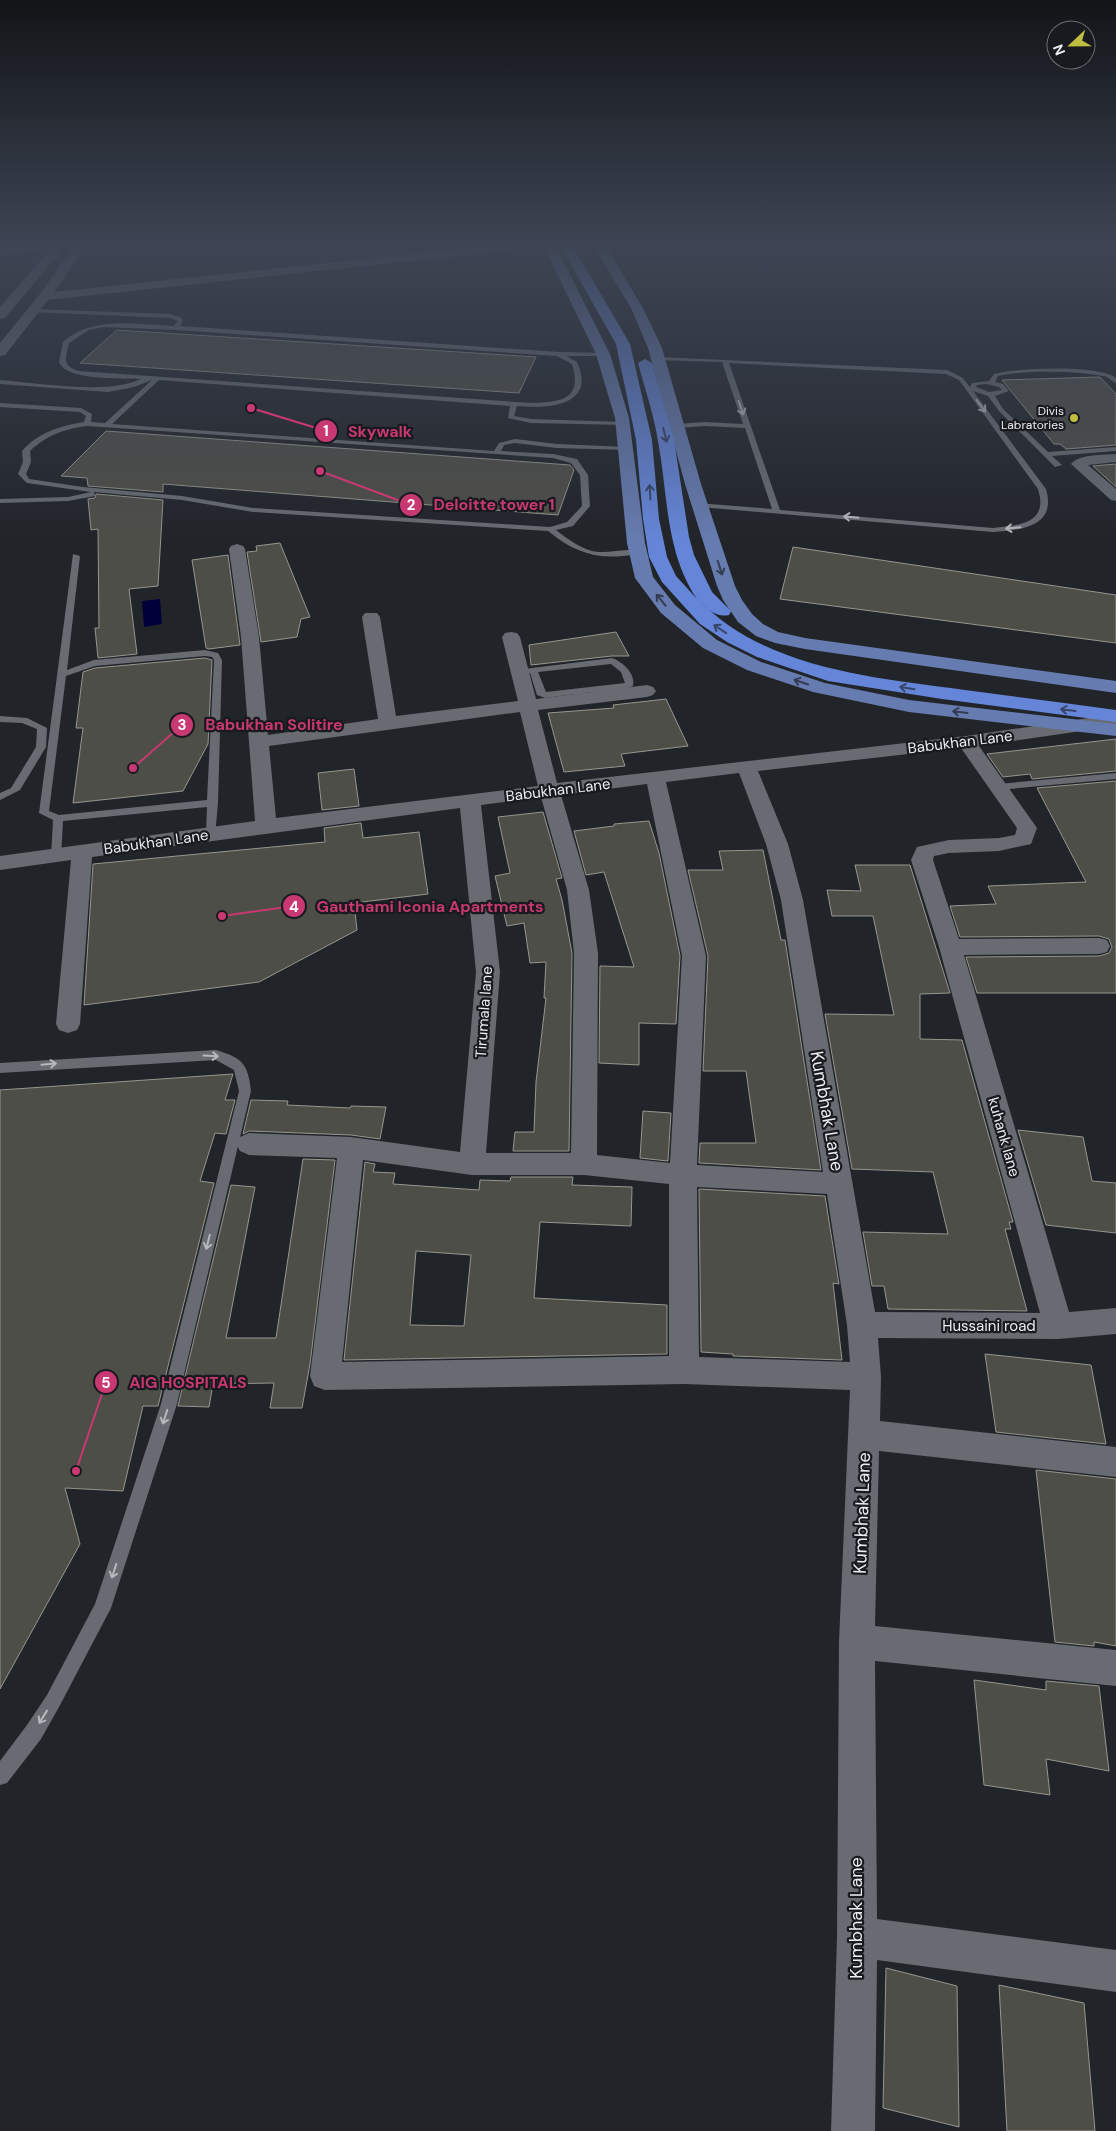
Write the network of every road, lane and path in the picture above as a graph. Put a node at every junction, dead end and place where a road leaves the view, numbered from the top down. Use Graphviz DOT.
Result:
graph roads {
  1 [pos="65,344"];
  2 [pos="418,344"];
  3 [pos="598,344"];
  4 [pos="623,344"];
  5 [pos="640,344"];
  6 [pos="652,344"];
  7 [pos="558,354"];
  8 [pos="603,354"];
  9 [pos="657,357"];
  10 [pos="725,361"];
  11 [pos="147,378"];
  12 [pos="157,378"];
  13 [pos="1116,381"];
  14 [pos="0,382"];
  15 [pos="992,382"];
  16 [pos="665,384"];
  17 [pos="612,386"];
  18 [pos="990,394"];
  19 [pos="670,403"];
  20 [pos="514,404"];
  21 [pos="618,404"];
  22 [pos="0,405"];
  23 [pos="87,424"];
  24 [pos="623,424"];
  25 [pos="676,424"];
  26 [pos="107,425"];
  27 [pos="747,426"];
  28 [pos="626,449"];
  29 [pos="1116,449"];
  30 [pos="497,453"];
  31 [pos="1046,454"];
  32 [pos="1116,458"];
  33 [pos="1058,465"];
  34 [pos="104,491"];
  35 [pos="1116,497"];
  36 [pos="0,501"];
  37 [pos="777,511"];
  38 [pos="703,513"];
  39 [pos="1116,513"];
  40 [pos="550,529"];
  41 [pos="237,549"];
  42 [pos="638,552"];
  43 [pos="76,556"];
  44 [pos="371,617"];
  45 [pos="511,637"];
  46 [pos="526,671"];
  47 [pos="62,675"];
  48 [pos="1116,687"];
  49 [pos="647,691"];
  50 [pos="580,695"];
  51 [pos="1116,701"];
  52 [pos="527,706"];
  53 [pos="1116,716"];
  54 [pos="0,719"];
  55 [pos="1116,720"];
  56 [pos="388,723"];
  57 [pos="1116,730"];
  58 [pos="258,742"];
  59 [pos="966,742"];
  60 [pos="746,767"];
  61 [pos="1116,776"];
  62 [pos="655,777"];
  63 [pos="998,787"];
  64 [pos="549,790"];
  65 [pos="0,797"];
  66 [pos="470,801"];
  67 [pos="213,803"];
  68 [pos="58,818"];
  69 [pos="266,826"];
  70 [pos="211,834"];
  71 [pos="82,852"];
  72 [pos="56,856"];
  73 [pos="0,863"];
  74 [pos="1099,946"];
  75 [pos="950,947"];
  76 [pos="68,1024"];
  77 [pos="0,1068"];
  78 [pos="249,1144"];
  79 [pos="351,1148"];
  80 [pos="472,1164"];
  81 [pos="584,1164"];
  82 [pos="683,1174"];
  83 [pos="840,1184"];
  84 [pos="1116,1321"];
  85 [pos="862,1325"];
  86 [pos="1058,1326"];
  87 [pos="684,1370"];
  88 [pos="866,1377"];
  89 [pos="865,1434"];
  90 [pos="1116,1462"];
  91 [pos="857,1642"];
  92 [pos="1116,1668"];
  93 [pos="0,1776"];
  94 [pos="857,1937"];
  95 [pos="1116,1971"];
  96 [pos="853,2131"];
  1 -- 11 [label="lane"];
  2 -- 7 [label="lane"];
  3 -- 8 [label="main road"];
  53 -- 4 [label="highway, one-way"];
  5 -- 51 [label="highway, one-way"];
  6 -- 9 [label="main road"];
  7 -- 8 [label="lane"];
  7 -- 20 [label="lane"];
  8 -- 17 [label="main road"];
  9 -- 10 [label="lane"];
  9 -- 16 [label="main road"];
  10 -- 27 [label="lane, one-way"];
  10 -- 37 [label="lane, one-way"];
  11 -- 12 [label="lane"];
  11 -- 14 [label="lane"];
  12 -- 20 [label="lane"];
  12 -- 26 [label="lane"];
  13 -- 15 [label="lane"];
  15 -- 18 [label="lane"];
  15 -- 18 [label="lane"];
  16 -- 17 [label="main road"];
  16 -- 19 [label="main road"];
  17 -- 21 [label="main road"];
  18 -- 31 [label="lane"];
  19 -- 21 [label="main road"];
  19 -- 25 [label="main road"];
  20 -- 24 [label="lane"];
  21 -- 24 [label="main road"];
  22 -- 23 [label="lane"];
  23 -- 26 [label="lane"];
  23 -- 34 [label="lane"];
  24 -- 28 [label="main road"];
  25 -- 27 [label="lane"];
  25 -- 38 [label="main road"];
  26 -- 30 [label="lane"];
  27 -- 37 [label="lane"];
  28 -- 30 [label="lane"];
  28 -- 42 [label="main road"];
  29 -- 31 [label="lane"];
  30 -- 40 [label="lane"];
  31 -- 33 [label="lane"];
  32 -- 35 [label="street"];
  33 -- 39 [label="street"];
  34 -- 36 [label="lane"];
  34 -- 40 [label="lane"];
  37 -- 38 [label="lane"];
  38 -- 48 [label="main road, one-way"];
  40 -- 42 [label="lane"];
  41 -- 58 [label="street"];
  57 -- 42 [label="main road, one-way"];
  43 -- 47 [label="lane"];
  44 -- 56 [label="street"];
  45 -- 46 [label="street"];
  46 -- 50 [label="lane"];
  46 -- 50 [label="lane"];
  46 -- 52 [label="street"];
  47 -- 67 [label="lane"];
  47 -- 68 [label="lane"];
  49 -- 50 [label="street"];
  50 -- 52 [label="street"];
  52 -- 56 [label="street"];
  52 -- 64 [label="street"];
  54 -- 65 [label="lane"];
  55 -- 59 [label="street, Babukhan Lane"];
  56 -- 58 [label="street"];
  58 -- 69 [label="street"];
  59 -- 60 [label="street, Babukhan Lane"];
  59 -- 63 [label="street"];
  60 -- 62 [label="street, Babukhan Lane"];
  60 -- 83 [label="street, Kumbhak Lane"];
  61 -- 63 [label="lane"];
  62 -- 64 [label="street, Babukhan Lane"];
  62 -- 82 [label="street"];
  63 -- 75 [label="street, kuhank lane"];
  64 -- 66 [label="street, Babukhan Lane"];
  64 -- 81 [label="street"];
  66 -- 69 [label="street, Babukhan Lane"];
  66 -- 80 [label="street, Tirumala lane"];
  67 -- 68 [label="lane"];
  67 -- 70 [label="lane"];
  68 -- 72 [label="lane"];
  69 -- 70 [label="street, Babukhan Lane"];
  70 -- 71 [label="street, Babukhan Lane"];
  71 -- 72 [label="street, Babukhan Lane"];
  71 -- 76 [label="street"];
  72 -- 73 [label="street, Babukhan Lane"];
  74 -- 75 [label="street"];
  75 -- 86 [label="street, kuhank lane"];
  77 -- 93 [label="lane, one-way"];
  78 -- 79 [label="street"];
  79 -- 80 [label="street"];
  79 -- 87 [label="street"];
  80 -- 81 [label="street"];
  81 -- 82 [label="street"];
  82 -- 83 [label="street"];
  82 -- 87 [label="street"];
  83 -- 85 [label="street, Kumbhak Lane"];
  84 -- 86 [label="street, Hussaini road"];
  85 -- 86 [label="street, Hussaini road"];
  85 -- 88 [label="street, Kumbhak Lane"];
  87 -- 88 [label="street"];
  88 -- 89 [label="street, Kumbhak Lane"];
  89 -- 90 [label="street"];
  89 -- 91 [label="street, Kumbhak Lane"];
  91 -- 92 [label="street"];
  91 -- 94 [label="street, Kumbhak Lane"];
  94 -- 95 [label="street"];
  94 -- 96 [label="street, Kumbhak Lane"];
}
